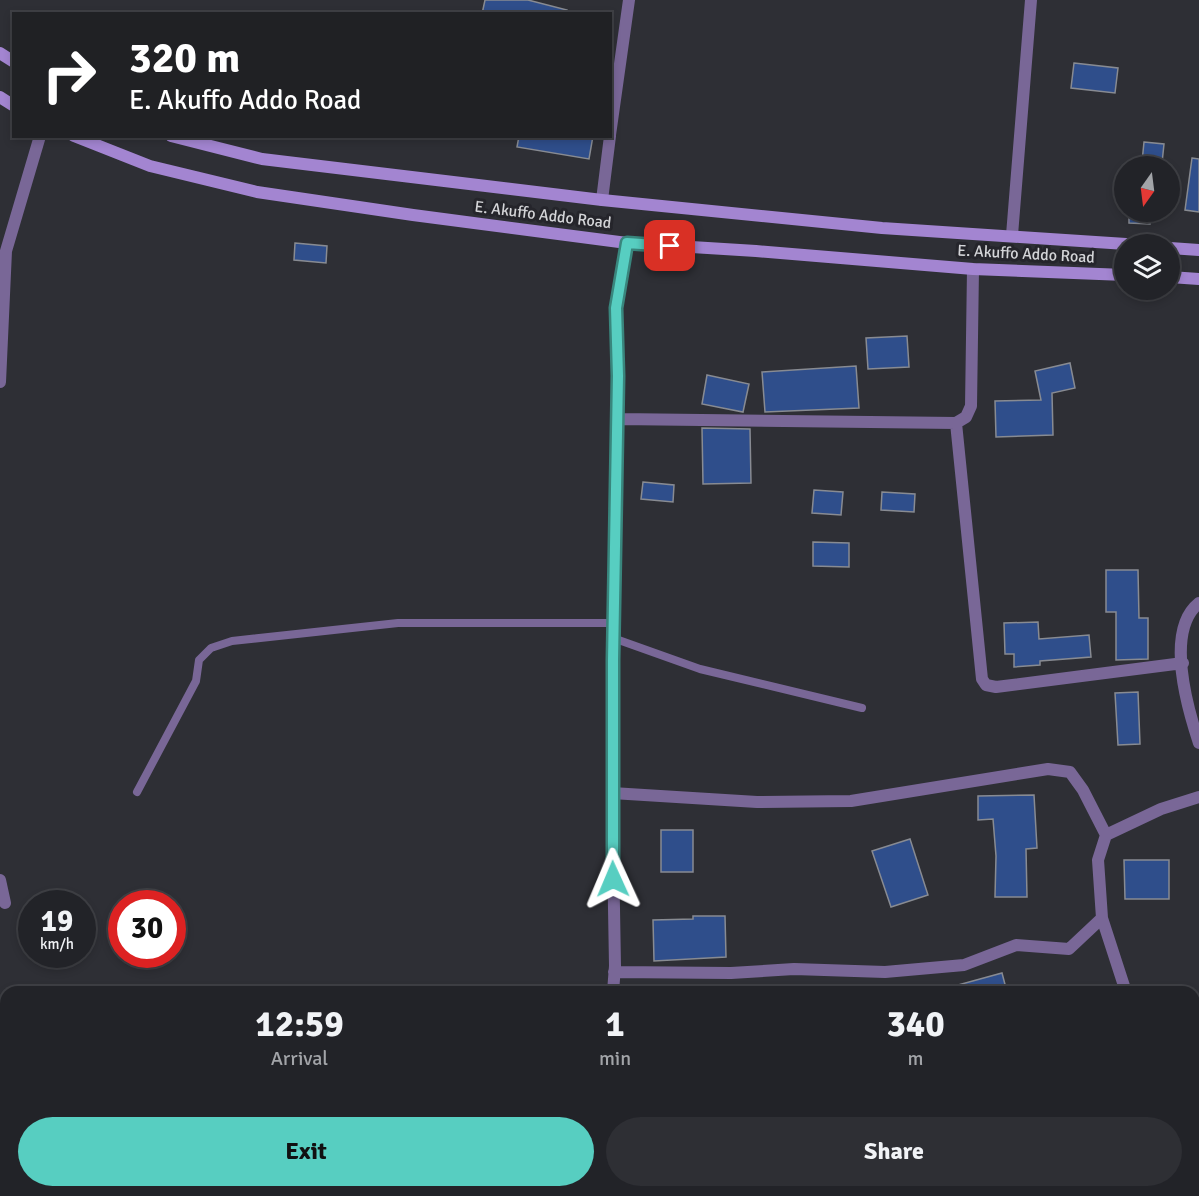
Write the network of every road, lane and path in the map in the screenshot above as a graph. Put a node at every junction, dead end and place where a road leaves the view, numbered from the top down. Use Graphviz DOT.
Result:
graph roads {
  1 [pos="629,0"];
  2 [pos="1031,0"];
  3 [pos="612,122"];
  4 [pos="39,138"];
  5 [pos="79,138"];
  6 [pos="179,138"];
  7 [pos="610,138"];
  8 [pos="602,200"];
  9 [pos="1012,235"];
  10 [pos="627,243"];
  11 [pos="1114,243"];
  12 [pos="1180,249"];
  13 [pos="1199,250"];
  14 [pos="973,269"];
  15 [pos="1114,275"];
  16 [pos="1180,278"];
  17 [pos="1199,279"];
  18 [pos="0,382"];
  19 [pos="618,419"];
  20 [pos="956,423"];
  21 [pos="1199,603"];
  22 [pos="613,623"];
  23 [pos="613,638"];
  24 [pos="1182,663"];
  25 [pos="862,708"];
  26 [pos="1199,743"];
  27 [pos="137,792"];
  28 [pos="612,793"];
  29 [pos="1199,796"];
  30 [pos="1107,835"];
  31 [pos="0,880"];
  32 [pos="6,903"];
  33 [pos="1102,918"];
  34 [pos="614,972"];
  35 [pos="613,986"];
  36 [pos="1124,986"];
  1 -- 3 [label="street"];
  2 -- 9 [label="street"];
  4 -- 18 [label="street"];
  5 -- 10 [label="main road, E. Akuffo Addo Road"];
  6 -- 8 [label="main road, E. Akuffo Addo Road"];
  7 -- 8 [label="street"];
  8 -- 9 [label="main road, E. Akuffo Addo Road"];
  9 -- 11 [label="main road, E. Akuffo Addo Road"];
  10 -- 14 [label="main road, E. Akuffo Addo Road"];
  10 -- 19 [label="street"];
  12 -- 13 [label="main road"];
  14 -- 15 [label="main road, E. Akuffo Addo Road"];
  14 -- 20 [label="street"];
  16 -- 17 [label="main road"];
  19 -- 20 [label="street"];
  19 -- 22 [label="street"];
  20 -- 24 [label="street"];
  21 -- 24 [label="street"];
  22 -- 23 [label="street"];
  22 -- 27 [label="lane"];
  23 -- 25 [label="lane"];
  23 -- 28 [label="street"];
  24 -- 26 [label="street"];
  28 -- 30 [label="street"];
  28 -- 34 [label="street"];
  29 -- 30 [label="street"];
  30 -- 33 [label="street"];
  31 -- 32 [label="street"];
  33 -- 34 [label="street"];
  33 -- 36 [label="street"];
  34 -- 35 [label="street"];
}
